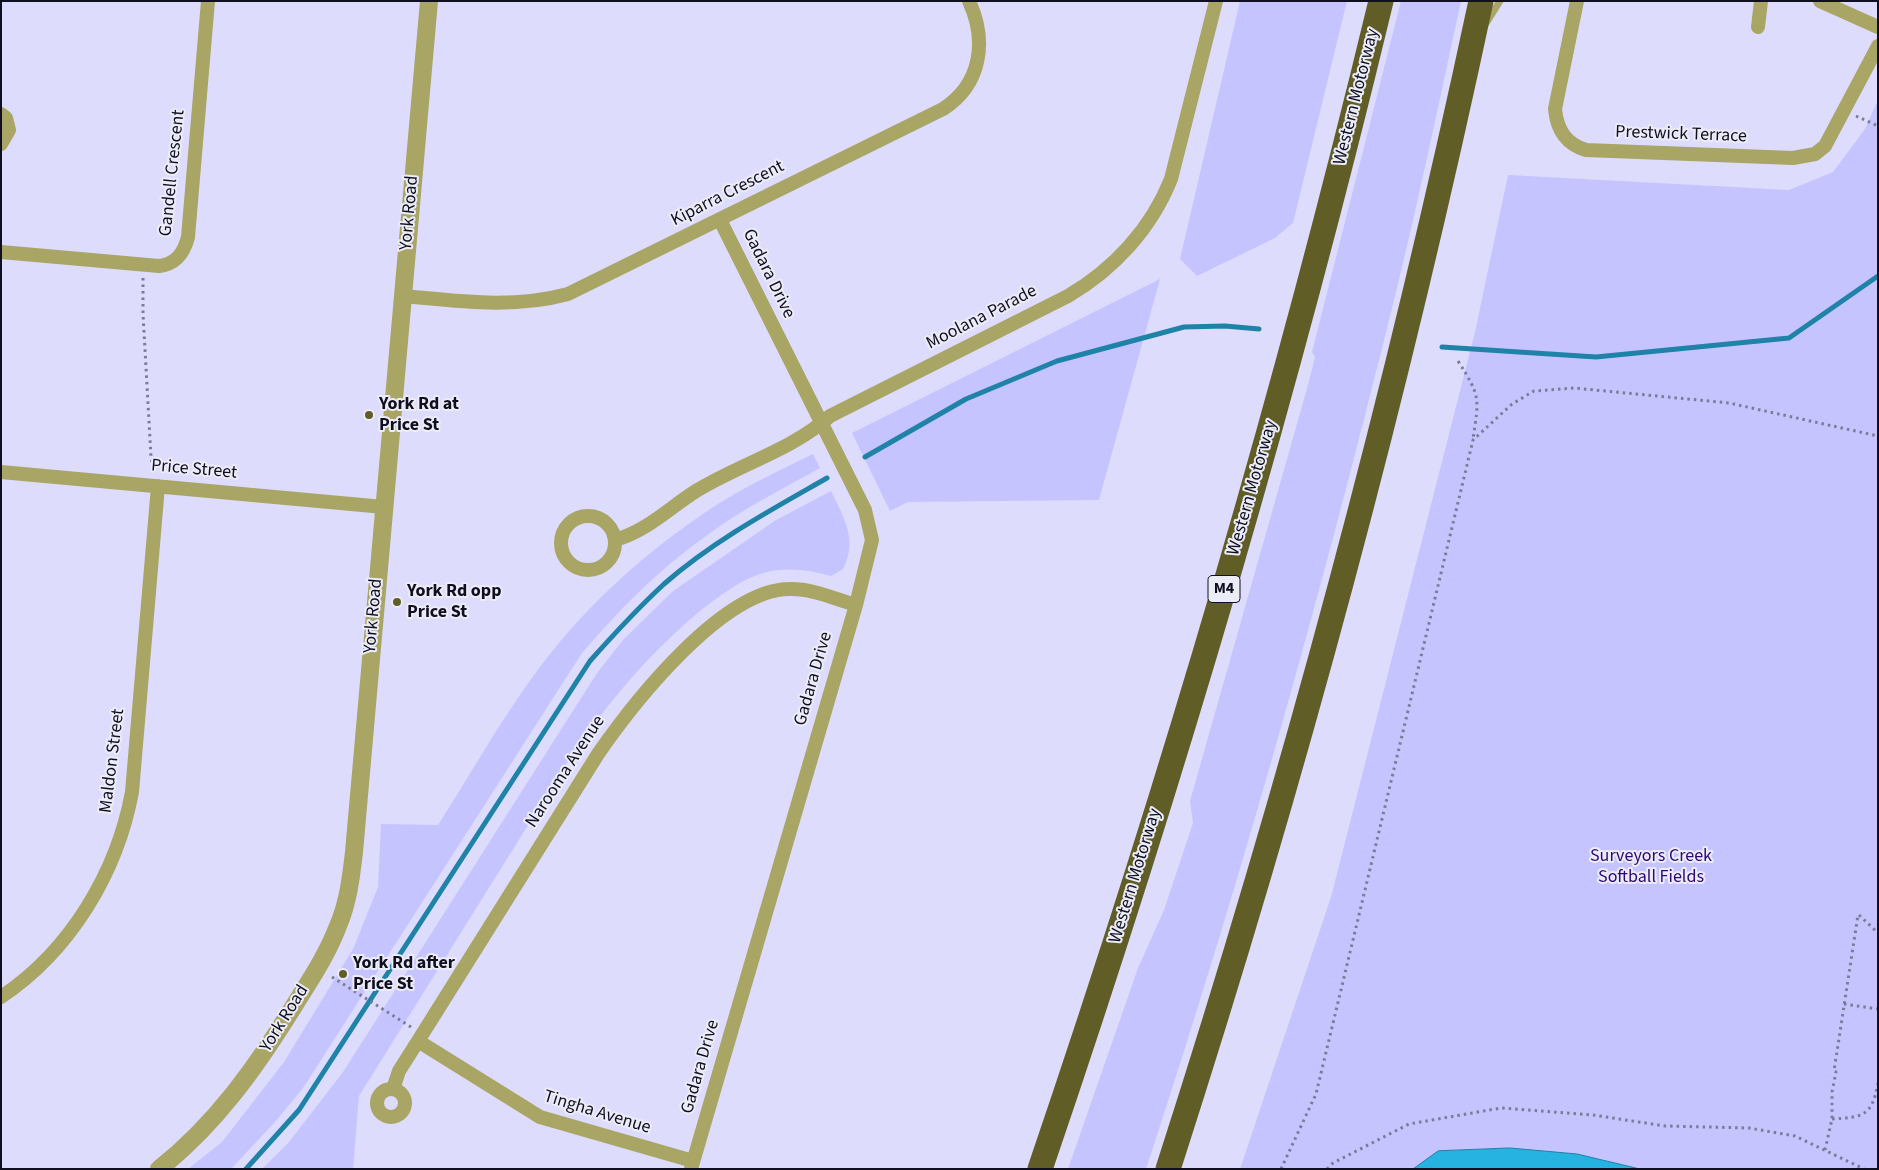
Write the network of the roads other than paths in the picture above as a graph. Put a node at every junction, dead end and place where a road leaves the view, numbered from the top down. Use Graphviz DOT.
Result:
graph roads {
  1 [pos="208,1"];
  2 [pos="429,1"];
  3 [pos="969,1"];
  4 [pos="1216,1"];
  5 [pos="1381,1"];
  6 [pos="1480,1"];
  7 [pos="1500,1"];
  8 [pos="1577,1"];
  9 [pos="1762,1"];
  10 [pos="1820,1"];
  11 [pos="1758,27"];
  12 [pos="1878,27"];
  13 [pos="1878,46"];
  14 [pos="1470,48"];
  15 [pos="1,114"];
  16 [pos="1,144"];
  17 [pos="720,220"];
  18 [pos="1,252"];
  19 [pos="403,296"];
  20 [pos="821,423"];
  21 [pos="1,472"];
  22 [pos="158,486"];
  23 [pos="384,507"];
  24 [pos="615,540"];
  25 [pos="856,605"];
  26 [pos="1,997"];
  27 [pos="418,1041"];
  28 [pos="393,1089"];
  29 [pos="692,1165"];
  30 [pos="159,1169"];
  31 [pos="1040,1169"];
  32 [pos="1168,1169"];
  1 -- 18 [label="street, Gandell Crescent"];
  2 -- 19 [label="street, York Road"];
  3 -- 17 [label="street, Kiparra Crescent"];
  4 -- 20 [label="street, Moolana Parade"];
  5 -- 31 [label="highway, Western Motorway / M4"];
  6 -- 14 [label="highway"];
  7 -- 14 [label="lane"];
  8 -- 13 [label="street, Prestwick Terrace"];
  9 -- 11 [label="street"];
  10 -- 12 [label="street"];
  14 -- 32 [label="highway"];
  15 -- 16 [label="street"];
  17 -- 19 [label="street, Kiparra Crescent"];
  17 -- 20 [label="street, Gadara Drive"];
  19 -- 23 [label="street, York Road"];
  20 -- 24 [label="street, Moolana Parade"];
  20 -- 25 [label="street, Gadara Drive"];
  21 -- 22 [label="street, Price Street"];
  22 -- 23 [label="street, Price Street"];
  22 -- 26 [label="street, Maldon Street"];
  23 -- 30 [label="street, York Road"];
  25 -- 27 [label="street, Narooma Avenue"];
  25 -- 29 [label="street, Gadara Drive"];
  27 -- 28 [label="street, Narooma Avenue"];
  27 -- 29 [label="street, Tingha Avenue"];
}
